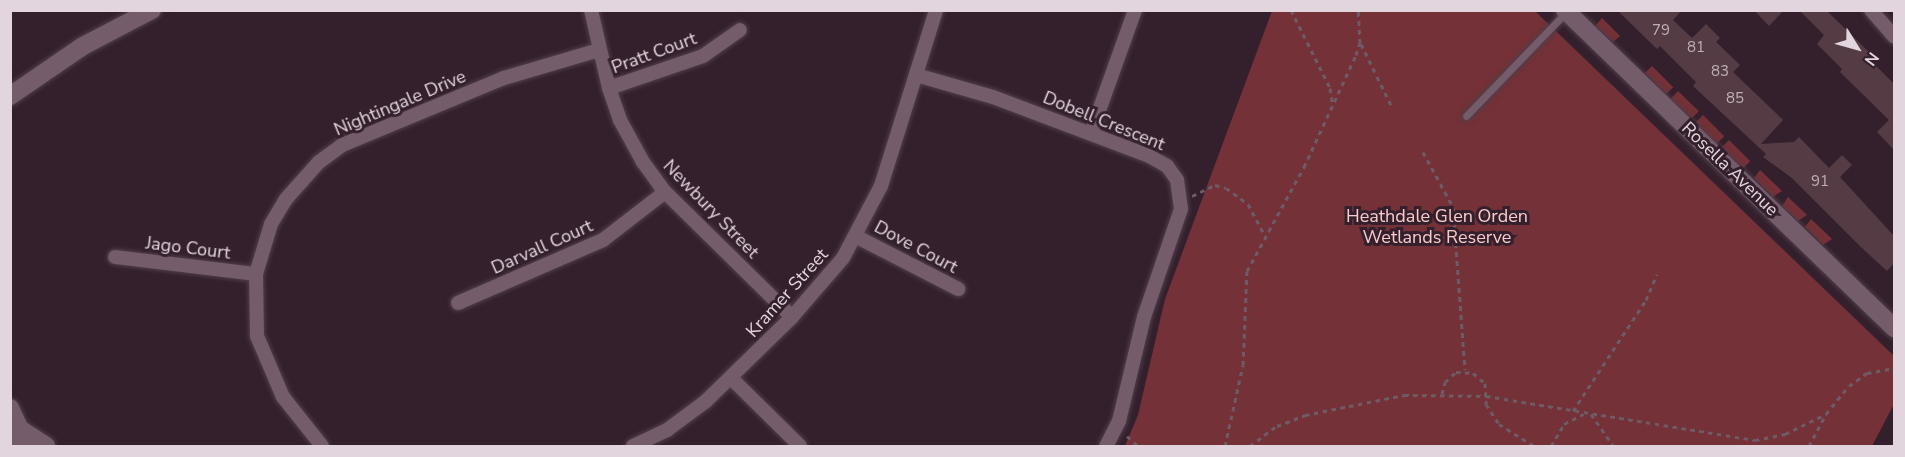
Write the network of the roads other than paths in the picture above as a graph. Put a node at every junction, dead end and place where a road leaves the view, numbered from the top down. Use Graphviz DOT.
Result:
graph roads {
  1 [pos="152,10"];
  2 [pos="591,10"];
  3 [pos="936,10"];
  4 [pos="1135,10"];
  5 [pos="1871,10"];
  6 [pos="1565,11"];
  7 [pos="741,30"];
  8 [pos="1894,36"];
  9 [pos="599,50"];
  10 [pos="916,75"];
  11 [pos="609,88"];
  12 [pos="10,96"];
  13 [pos="1466,116"];
  14 [pos="1090,133"];
  15 [pos="665,192"];
  16 [pos="857,237"];
  17 [pos="115,257"];
  18 [pos="256,274"];
  19 [pos="958,289"];
  20 [pos="458,303"];
  21 [pos="792,317"];
  22 [pos="1894,328"];
  23 [pos="730,378"];
  24 [pos="10,408"];
  25 [pos="16,439"];
  26 [pos="46,447"];
  27 [pos="322,447"];
  28 [pos="633,447"];
  29 [pos="800,447"];
  30 [pos="1106,447"];
  1 -- 12 [label="street"];
  2 -- 9 [label="street, Newbury Street"];
  3 -- 10 [label="street, Kramer Street"];
  4 -- 14 [label="street"];
  5 -- 8 [label="street"];
  6 -- 13 [label="lane"];
  6 -- 22 [label="street, Rosella Avenue"];
  7 -- 11 [label="street, Pratt Court"];
  9 -- 11 [label="street, Newbury Street"];
  9 -- 18 [label="street, Nightingale Drive"];
  10 -- 14 [label="street, Dobell Crescent"];
  10 -- 16 [label="street, Kramer Street"];
  11 -- 15 [label="street, Newbury Street"];
  14 -- 30 [label="street, Dobell Crescent"];
  15 -- 20 [label="street, Darvall Court"];
  15 -- 21 [label="street, Newbury Street"];
  16 -- 19 [label="street, Dove Court"];
  16 -- 21 [label="street, Kramer Street"];
  17 -- 18 [label="street, Jago Court"];
  18 -- 27 [label="street, Nightingale Drive"];
  21 -- 23 [label="street, Kramer Street"];
  23 -- 28 [label="street, Kramer Street"];
  23 -- 29 [label="street"];
  24 -- 25 [label="street"];
  25 -- 26 [label="street"];
}
